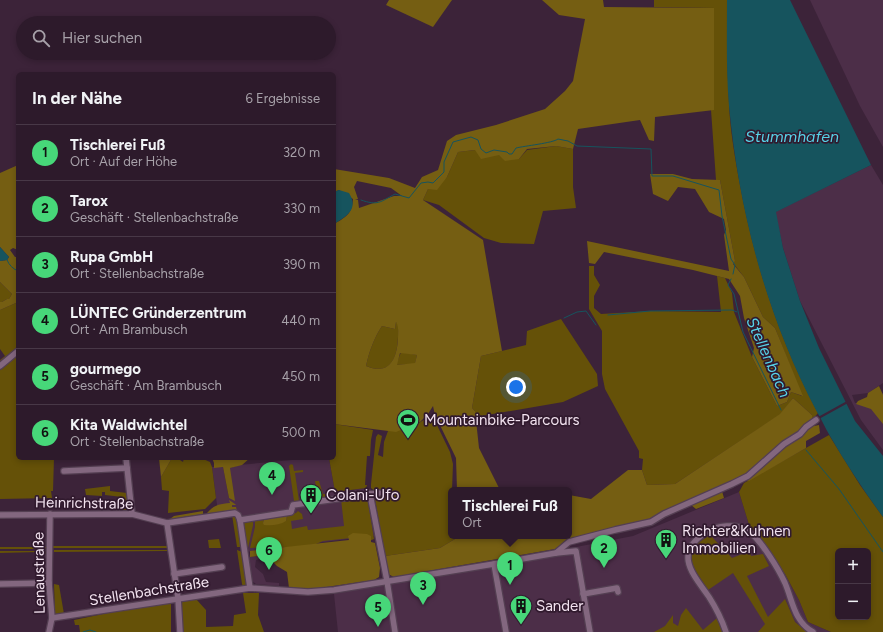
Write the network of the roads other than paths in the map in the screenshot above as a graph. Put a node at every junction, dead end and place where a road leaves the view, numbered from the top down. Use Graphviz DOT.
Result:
graph roads {
  1 [pos="16,353"];
  2 [pos="0,366"];
  3 [pos="816,420"];
  4 [pos="126,460"];
  5 [pos="127,468"];
  6 [pos="64,471"];
  7 [pos="379,493"];
  8 [pos="370,494"];
  9 [pos="50,514"];
  10 [pos="132,514"];
  11 [pos="0,515"];
  12 [pos="240,520"];
  13 [pos="167,523"];
  14 [pos="556,552"];
  15 [pos="494,564"];
  16 [pos="222,567"];
  17 [pos="174,574"];
  18 [pos="387,581"];
  19 [pos="49,583"];
  20 [pos="0,584"];
  21 [pos="250,588"];
  22 [pos="618,592"];
  23 [pos="583,594"];
  24 [pos="178,598"];
  25 [pos="52,618"];
  26 [pos="49,632"];
  27 [pos="180,632"];
  28 [pos="394,632"];
  29 [pos="506,632"];
  30 [pos="590,632"];
  31 [pos="726,632"];
  32 [pos="812,632"];
  1 -- 2 [label="street"];
  3 -- 14 [label="street, Stellenbachstraße"];
  4 -- 5 [label="street"];
  5 -- 6 [label="street"];
  5 -- 10 [label="street"];
  7 -- 8 [label="street"];
  8 -- 12 [label="street"];
  8 -- 18 [label="street"];
  9 -- 10 [label="street, Heinrichstraße"];
  9 -- 11 [label="street, Heinrichstraße"];
  9 -- 19 [label="street, Lenaustraße"];
  10 -- 13 [label="street, Heinrichstraße"];
  12 -- 13 [label="street, Heinrichstraße"];
  12 -- 21 [label="street"];
  13 -- 17 [label="street"];
  14 -- 15 [label="street, Stellenbachstraße"];
  14 -- 23 [label="street, Stellenbachstraße"];
  15 -- 18 [label="street, Stellenbachstraße"];
  15 -- 29 [label="street"];
  16 -- 17 [label="street"];
  17 -- 24 [label="street"];
  18 -- 21 [label="street, Stellenbachstraße"];
  18 -- 28 [label="street"];
  19 -- 20 [label="street"];
  19 -- 25 [label="street, Lenaustraße"];
  21 -- 24 [label="street, Stellenbachstraße"];
  22 -- 23 [label="street"];
  23 -- 30 [label="street, Stellenbachstraße"];
  24 -- 25 [label="street, Stellenbachstraße"];
  24 -- 27 [label="street"];
  25 -- 26 [label="street, Lenaustraße"];
  31 -- 32 [label="street"];
}
